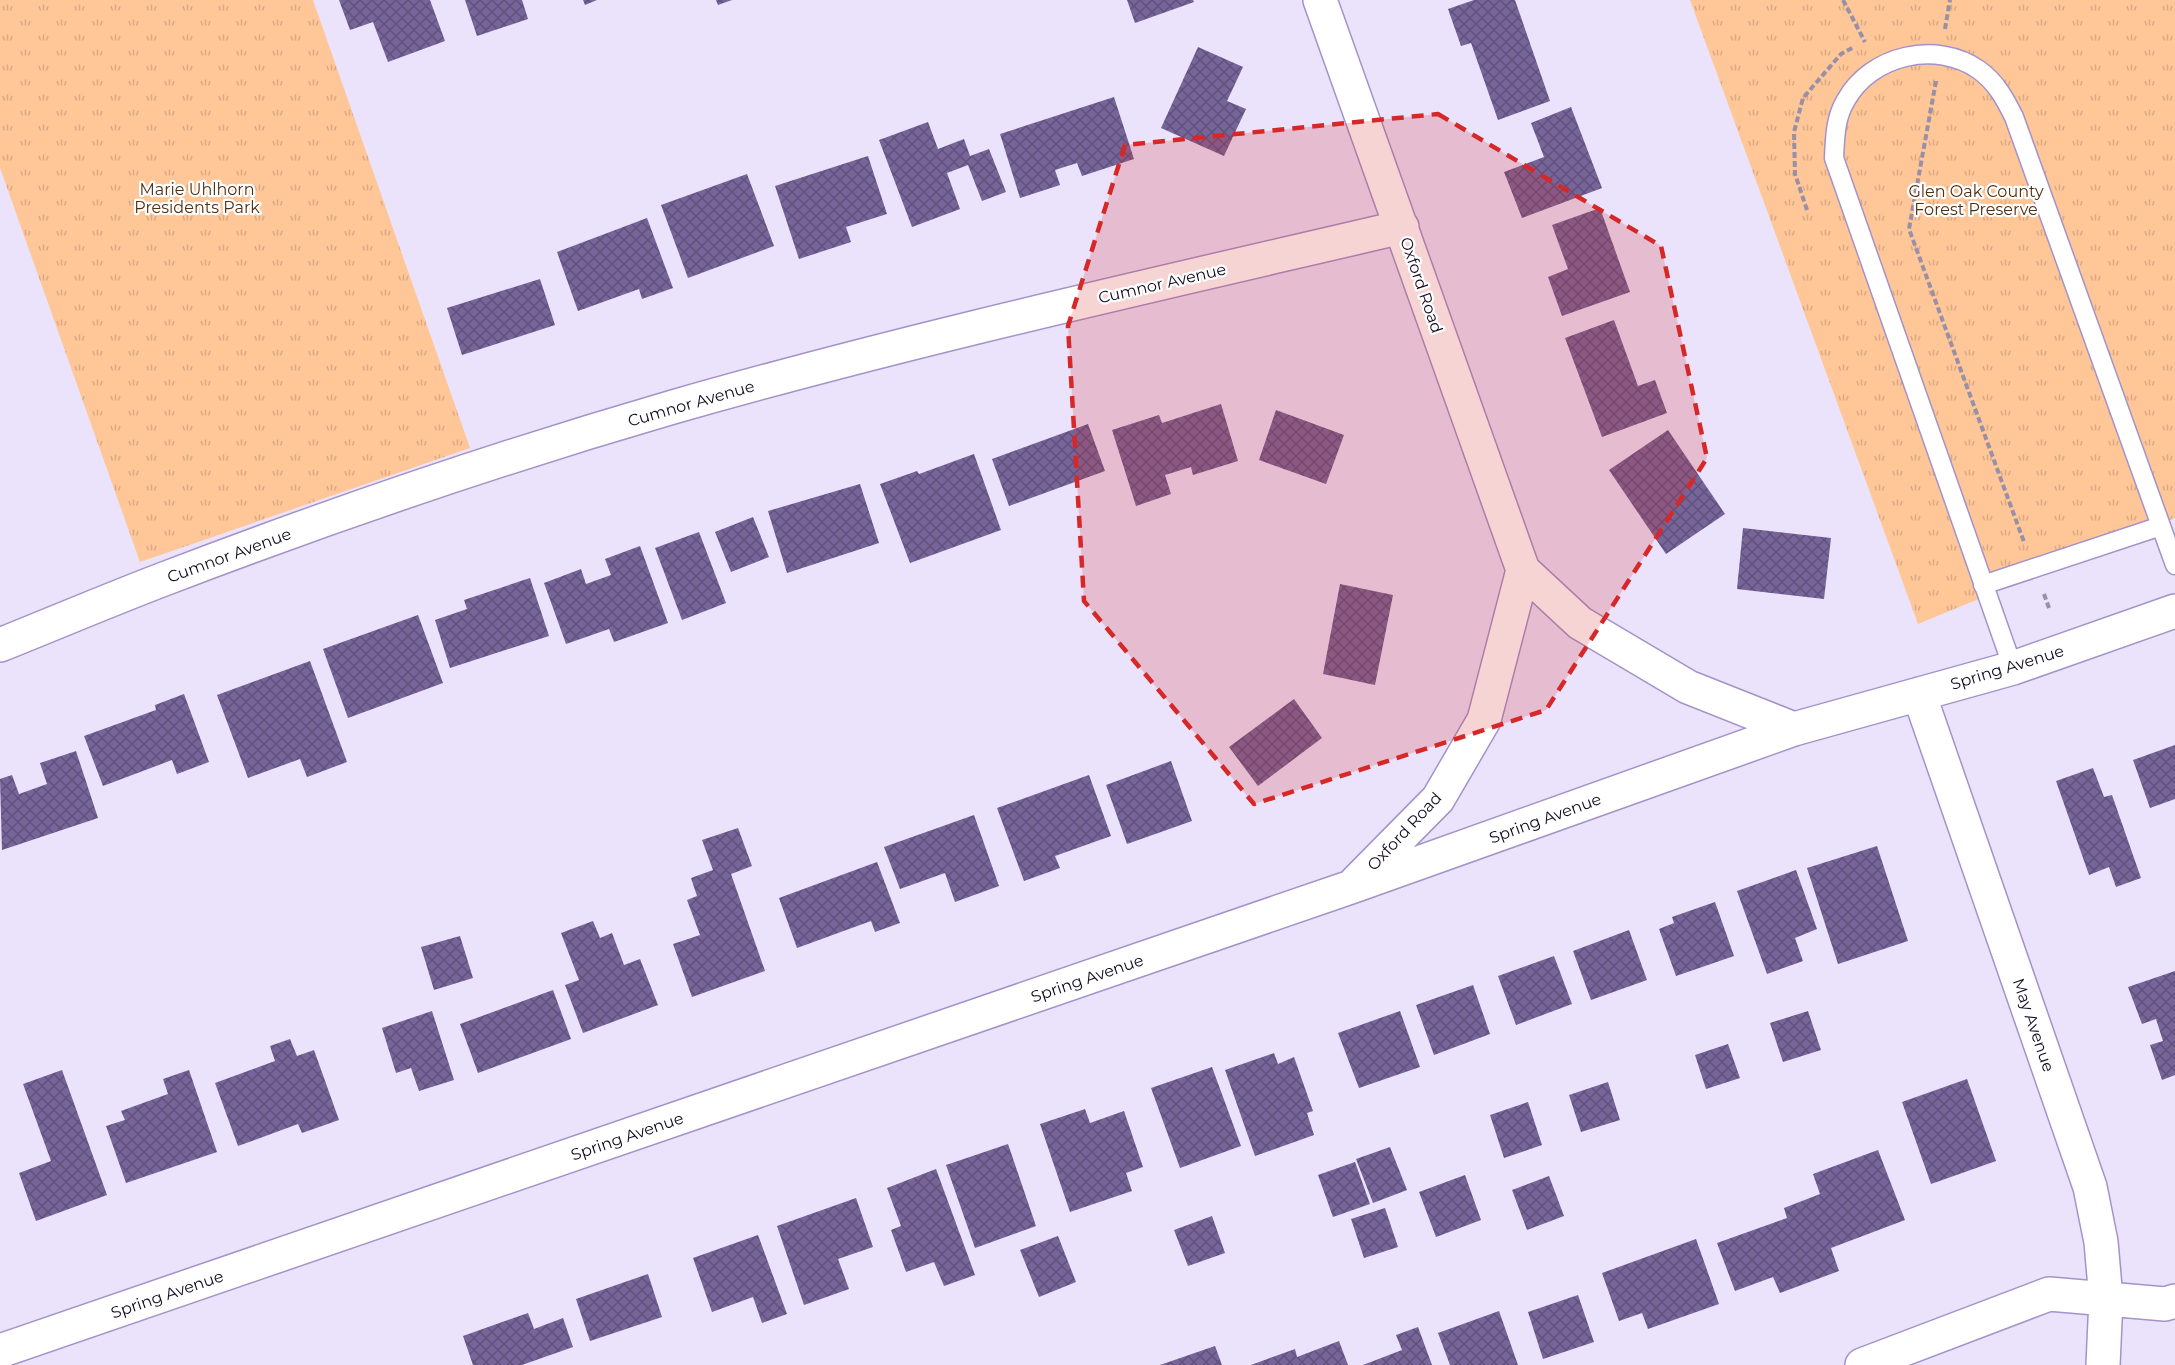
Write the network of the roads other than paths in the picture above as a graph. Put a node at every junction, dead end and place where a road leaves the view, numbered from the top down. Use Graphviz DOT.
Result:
graph roads {
  1 [pos="1320,0"];
  2 [pos="1402,227"];
  3 [pos="2161,526"];
  4 [pos="2175,565"];
  5 [pos="1523,570"];
  6 [pos="1983,585"];
  7 [pos="2175,611"];
  8 [pos="0,645"];
  9 [pos="2013,668"];
  10 [pos="1919,694"];
  11 [pos="1794,729"];
  12 [pos="1351,887"];
  13 [pos="2106,1299"];
  14 [pos="2175,1300"];
  15 [pos="0,1351"];
  16 [pos="1862,1365"];
  17 [pos="2103,1365"];
  1 -- 2 [label="street, Oxford Road"];
  2 -- 5 [label="street, Oxford Road"];
  2 -- 8 [label="street, Cumnor Avenue"];
  3 -- 4 [label="lane"];
  3 -- 6 [label="lane"];
  3 -- 6 [label="lane"];
  5 -- 11 [label="street, Oxford Road"];
  5 -- 12 [label="street, Oxford Road"];
  6 -- 9 [label="lane"];
  7 -- 9 [label="street, Spring Avenue"];
  9 -- 10 [label="street, Spring Avenue"];
  10 -- 11 [label="street, Spring Avenue"];
  10 -- 13 [label="street, May Avenue"];
  11 -- 12 [label="street, Spring Avenue"];
  12 -- 15 [label="street, Spring Avenue"];
  13 -- 14 [label="street"];
  13 -- 16 [label="street"];
  13 -- 17 [label="street, May Avenue"];
}
